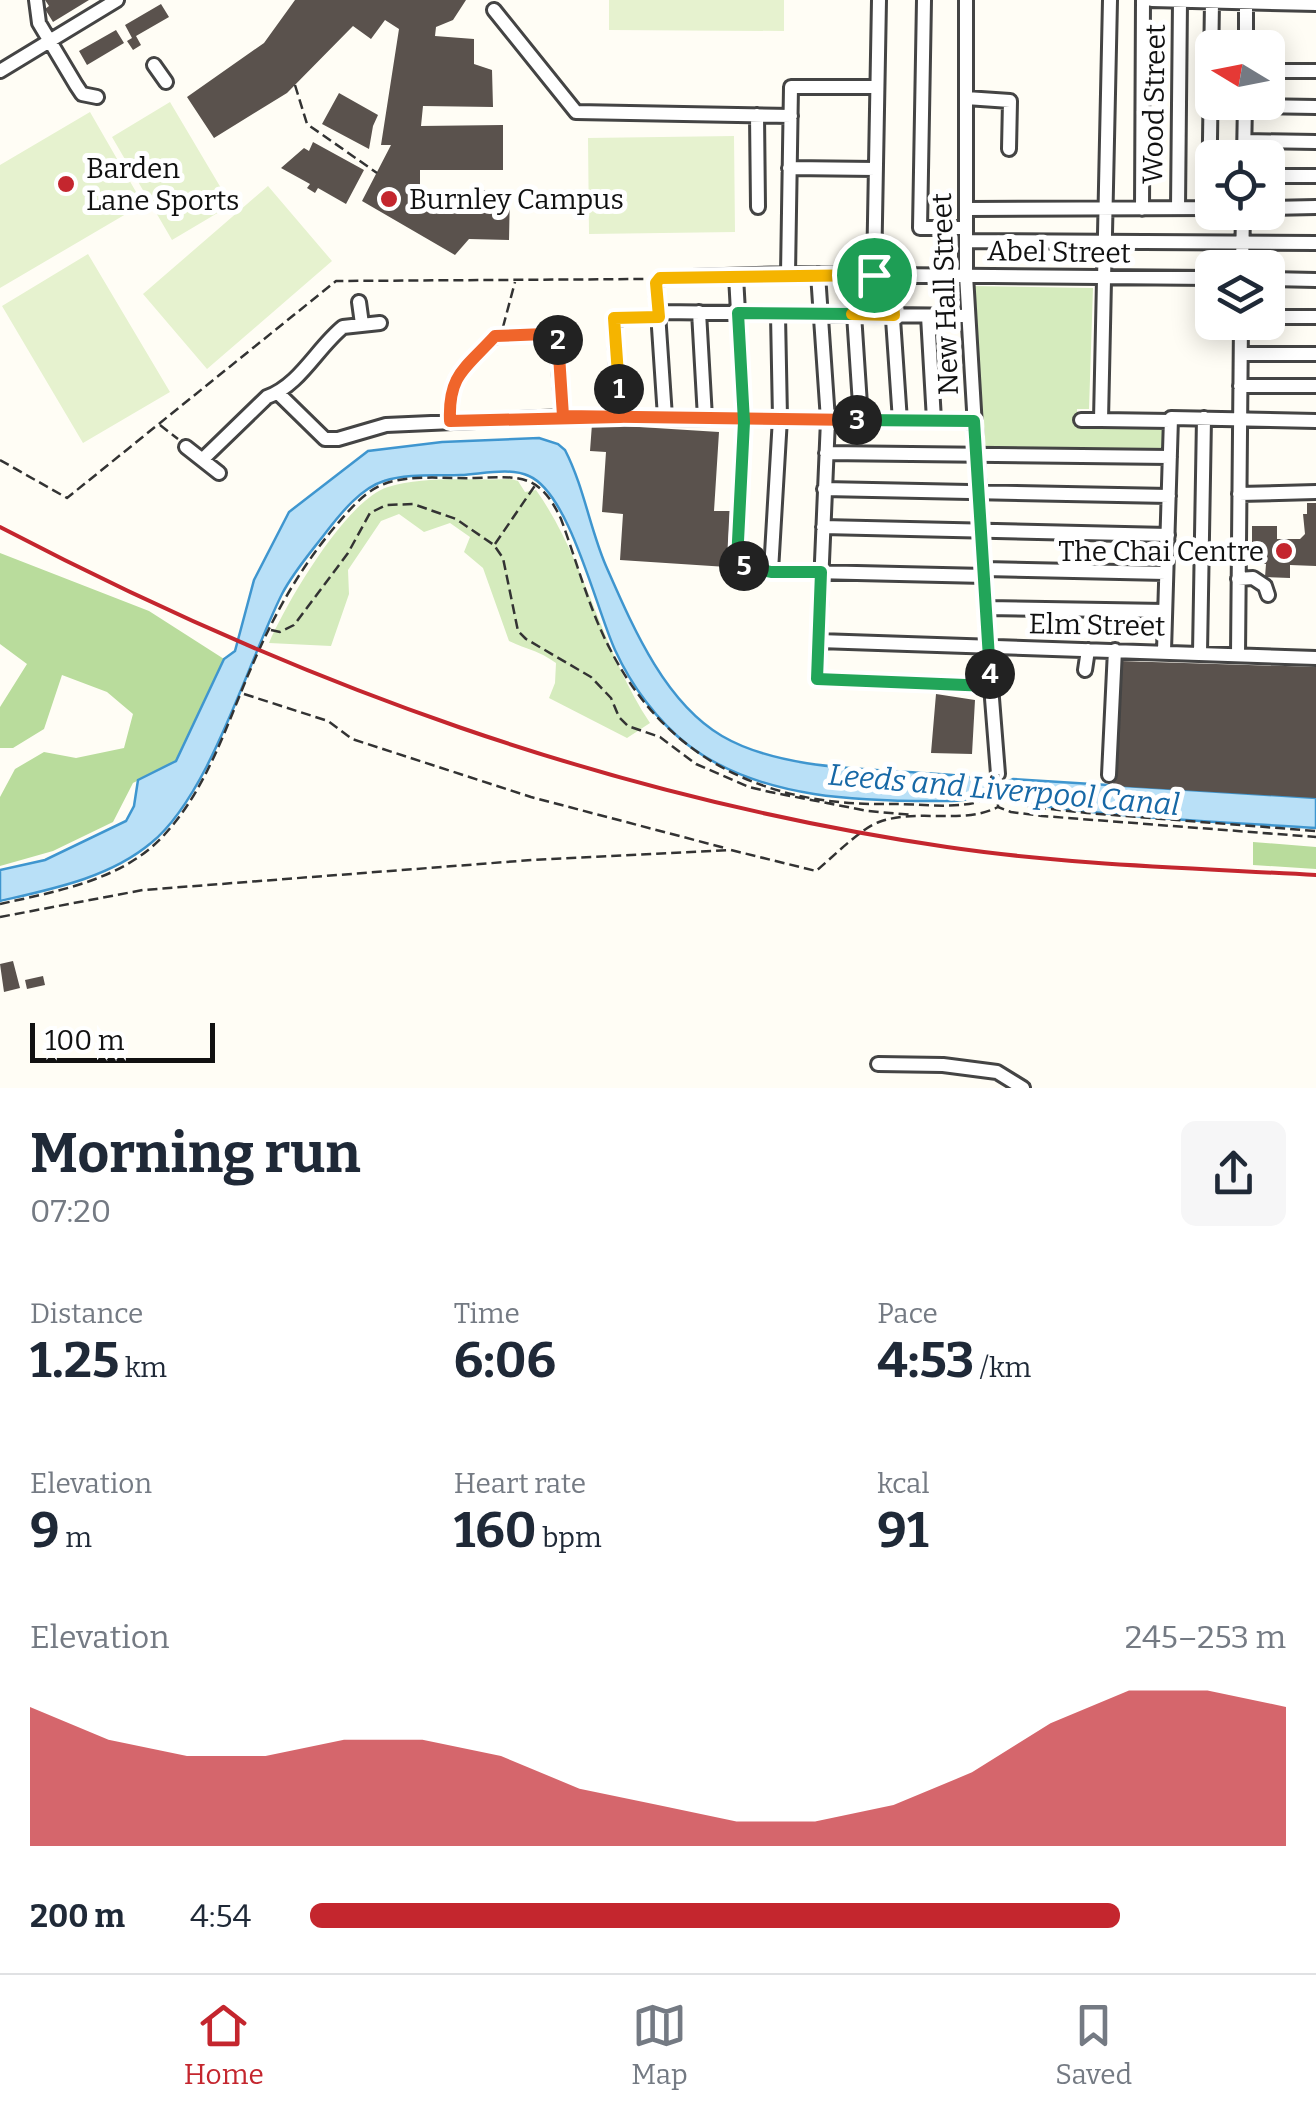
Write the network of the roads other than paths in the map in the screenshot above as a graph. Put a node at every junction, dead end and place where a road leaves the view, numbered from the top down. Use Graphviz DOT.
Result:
graph roads {
  1 [pos="36,0"];
  2 [pos="117,0"];
  3 [pos="879,0"];
  4 [pos="924,0"];
  5 [pos="966,0"];
  6 [pos="1110,0"];
  7 [pos="1143,0"];
  8 [pos="1152,0"];
  9 [pos="1180,1"];
  10 [pos="1246,1"];
  11 [pos="1212,2"];
  12 [pos="1316,4"];
  13 [pos="494,10"];
  14 [pos="1246,30"];
  15 [pos="50,42"];
  16 [pos="154,65"];
  17 [pos="1285,71"];
  18 [pos="0,72"];
  19 [pos="1316,72"];
  20 [pos="166,82"];
  21 [pos="877,87"];
  22 [pos="97,98"];
  23 [pos="966,98"];
  24 [pos="1285,106"];
  25 [pos="1316,107"];
  26 [pos="757,115"];
  27 [pos="790,116"];
  28 [pos="1211,140"];
  29 [pos="1285,142"];
  30 [pos="1316,142"];
  31 [pos="1009,149"];
  32 [pos="790,168"];
  33 [pos="876,170"];
  34 [pos="1285,176"];
  35 [pos="1316,176"];
  36 [pos="758,207"];
  37 [pos="966,208"];
  38 [pos="1142,208"];
  39 [pos="1178,208"];
  40 [pos="1195,208"];
  41 [pos="1285,208"];
  42 [pos="1316,208"];
  43 [pos="1104,209"];
  44 [pos="1243,230"];
  45 [pos="966,234"];
  46 [pos="1104,242"];
  47 [pos="1243,243"];
  48 [pos="1316,244"];
  49 [pos="1243,250"];
  50 [pos="788,274"];
  51 [pos="818,274"];
  52 [pos="874,275"];
  53 [pos="890,275"];
  54 [pos="966,275"];
  55 [pos="736,276"];
  56 [pos="1104,278"];
  57 [pos="1195,278"];
  58 [pos="1285,279"];
  59 [pos="1316,280"];
  60 [pos="359,302"];
  61 [pos="699,312"];
  62 [pos="738,313"];
  63 [pos="778,314"];
  64 [pos="820,314"];
  65 [pos="854,314"];
  66 [pos="659,315"];
  67 [pos="894,315"];
  68 [pos="928,316"];
  69 [pos="968,316"];
  70 [pos="1285,317"];
  71 [pos="1316,317"];
  72 [pos="380,323"];
  73 [pos="362,324"];
  74 [pos="495,336"];
  75 [pos="545,340"];
  76 [pos="1241,340"];
  77 [pos="1241,354"];
  78 [pos="1316,354"];
  79 [pos="1240,386"];
  80 [pos="1316,386"];
  81 [pos="278,392"];
  82 [pos="563,416"];
  83 [pos="620,417"];
  84 [pos="665,418"];
  85 [pos="705,418"];
  86 [pos="780,418"];
  87 [pos="1204,418"];
  88 [pos="744,419"];
  89 [pos="1171,419"];
  90 [pos="1240,419"];
  91 [pos="828,420"];
  92 [pos="861,420"];
  93 [pos="934,420"];
  94 [pos="1081,420"];
  95 [pos="1101,420"];
  96 [pos="450,421"];
  97 [pos="900,421"];
  98 [pos="974,421"];
  99 [pos="1316,421"];
  100 [pos="186,447"];
  101 [pos="826,453"];
  102 [pos="977,455"];
  103 [pos="1170,457"];
  104 [pos="204,458"];
  105 [pos="219,473"];
  106 [pos="824,489"];
  107 [pos="1316,492"];
  108 [pos="980,494"];
  109 [pos="1239,494"];
  110 [pos="1169,496"];
  111 [pos="823,527"];
  112 [pos="982,532"];
  113 [pos="1168,535"];
  114 [pos="771,572"];
  115 [pos="821,572"];
  116 [pos="984,573"];
  117 [pos="1166,573"];
  118 [pos="1238,578"];
  119 [pos="1268,594"];
  120 [pos="986,608"];
  121 [pos="1165,610"];
  122 [pos="1238,625"];
  123 [pos="1254,625"];
  124 [pos="819,641"];
  125 [pos="988,647"];
  126 [pos="1088,650"];
  127 [pos="1114,650"];
  128 [pos="1164,651"];
  129 [pos="1200,653"];
  130 [pos="1238,655"];
  131 [pos="1316,658"];
  132 [pos="1085,670"];
  133 [pos="990,686"];
  134 [pos="998,774"];
  135 [pos="1109,775"];
  136 [pos="878,1064"];
  137 [pos="1022,1088"];
  1 -- 15 [label="street"];
  2 -- 15 [label="street"];
  3 -- 21 [label="street"];
  4 -- 45 [label="street"];
  5 -- 23 [label="street, New Hall Street"];
  6 -- 43 [label="street"];
  7 -- 38 [label="street"];
  8 -- 9 [label="street"];
  9 -- 11 [label="street"];
  9 -- 39 [label="street, Wood Street"];
  10 -- 11 [label="street"];
  10 -- 12 [label="street"];
  10 -- 14 [label="street"];
  11 -- 28 [label="street"];
  13 -- 26 [label="street"];
  15 -- 18 [label="street"];
  15 -- 22 [label="street"];
  16 -- 20 [label="street"];
  17 -- 19 [label="street"];
  21 -- 27 [label="street"];
  21 -- 33 [label="street"];
  23 -- 31 [label="street"];
  23 -- 37 [label="street, New Hall Street"];
  24 -- 25 [label="street"];
  26 -- 27 [label="street"];
  26 -- 36 [label="street"];
  27 -- 32 [label="street"];
  29 -- 30 [label="street"];
  32 -- 33 [label="street"];
  32 -- 50 [label="street"];
  33 -- 52 [label="street"];
  34 -- 35 [label="street"];
  37 -- 43 [label="street"];
  37 -- 45 [label="street, New Hall Street"];
  38 -- 39 [label="street"];
  38 -- 43 [label="street"];
  39 -- 40 [label="street"];
  41 -- 42 [label="street"];
  43 -- 46 [label="street"];
  44 -- 47 [label="street"];
  45 -- 46 [label="street"];
  45 -- 54 [label="street, New Hall Street"];
  46 -- 47 [label="street"];
  46 -- 56 [label="street"];
  47 -- 48 [label="street"];
  47 -- 49 [label="street"];
  50 -- 51 [label="street, Abel Street"];
  50 -- 55 [label="street, Abel Street"];
  51 -- 52 [label="street, Abel Street"];
  51 -- 64 [label="street"];
  52 -- 53 [label="street, Abel Street"];
  53 -- 54 [label="street, Abel Street"];
  53 -- 67 [label="street"];
  54 -- 56 [label="street, Abel Street"];
  54 -- 69 [label="street, New Hall Street"];
  55 -- 62 [label="street"];
  55 -- 66 [label="street, Abel Street"];
  56 -- 57 [label="street, Abel Street"];
  56 -- 95 [label="street"];
  58 -- 59 [label="street"];
  60 -- 73 [label="street"];
  61 -- 62 [label="street"];
  61 -- 66 [label="street"];
  61 -- 85 [label="street"];
  62 -- 63 [label="street"];
  62 -- 88 [label="street"];
  63 -- 64 [label="street"];
  63 -- 86 [label="street"];
  64 -- 65 [label="street"];
  64 -- 91 [label="street"];
  65 -- 67 [label="street"];
  65 -- 92 [label="street"];
  66 -- 83 [label="street"];
  66 -- 84 [label="street"];
  67 -- 68 [label="street"];
  67 -- 97 [label="street"];
  68 -- 69 [label="street"];
  68 -- 93 [label="street"];
  69 -- 98 [label="street, New Hall Street"];
  70 -- 71 [label="street"];
  72 -- 73 [label="street"];
  73 -- 81 [label="street"];
  74 -- 96 [label="street"];
  75 -- 82 [label="street"];
  76 -- 77 [label="street"];
  77 -- 78 [label="street"];
  77 -- 79 [label="street"];
  79 -- 80 [label="street"];
  79 -- 90 [label="street"];
  81 -- 96 [label="street"];
  81 -- 104 [label="street"];
  82 -- 83 [label="street"];
  82 -- 96 [label="street"];
  83 -- 84 [label="street"];
  84 -- 85 [label="street"];
  85 -- 88 [label="street"];
  86 -- 88 [label="street"];
  86 -- 91 [label="street"];
  86 -- 114 [label="street"];
  87 -- 89 [label="street"];
  87 -- 90 [label="street"];
  87 -- 129 [label="street"];
  88 -- 114 [label="street"];
  89 -- 95 [label="street"];
  89 -- 103 [label="street"];
  90 -- 99 [label="street"];
  90 -- 109 [label="street"];
  91 -- 92 [label="street"];
  91 -- 101 [label="street"];
  92 -- 97 [label="street"];
  93 -- 97 [label="street"];
  93 -- 98 [label="street"];
  94 -- 95 [label="street"];
  98 -- 102 [label="street, New Hall Street"];
  100 -- 104 [label="street"];
  101 -- 102 [label="street"];
  101 -- 106 [label="street"];
  102 -- 103 [label="street"];
  102 -- 108 [label="street, New Hall Street"];
  103 -- 110 [label="street"];
  104 -- 105 [label="street"];
  106 -- 108 [label="street"];
  106 -- 111 [label="street"];
  107 -- 109 [label="street"];
  108 -- 110 [label="street"];
  108 -- 112 [label="street, New Hall Street"];
  109 -- 118 [label="street"];
  110 -- 113 [label="street"];
  111 -- 112 [label="street"];
  111 -- 115 [label="street"];
  112 -- 113 [label="street"];
  112 -- 116 [label="street, New Hall Street"];
  113 -- 117 [label="street"];
  114 -- 115 [label="street"];
  115 -- 116 [label="street"];
  115 -- 124 [label="street"];
  116 -- 117 [label="street"];
  116 -- 120 [label="street, New Hall Street"];
  117 -- 121 [label="street"];
  118 -- 119 [label="street"];
  118 -- 122 [label="street"];
  120 -- 121 [label="street"];
  120 -- 125 [label="street, New Hall Street"];
  121 -- 128 [label="street"];
  122 -- 123 [label="street"];
  122 -- 130 [label="street"];
  124 -- 125 [label="street, Elm Street"];
  124 -- 133 [label="street"];
  125 -- 126 [label="street, Elm Street"];
  125 -- 133 [label="street, New Hall Street"];
  126 -- 127 [label="street, Elm Street"];
  126 -- 132 [label="street"];
  127 -- 128 [label="street, Elm Street"];
  127 -- 135 [label="street"];
  128 -- 129 [label="street, Elm Street"];
  129 -- 130 [label="street, Elm Street"];
  130 -- 131 [label="street, Elm Street"];
  133 -- 134 [label="street, New Hall Street"];
  136 -- 137 [label="street"];
}
